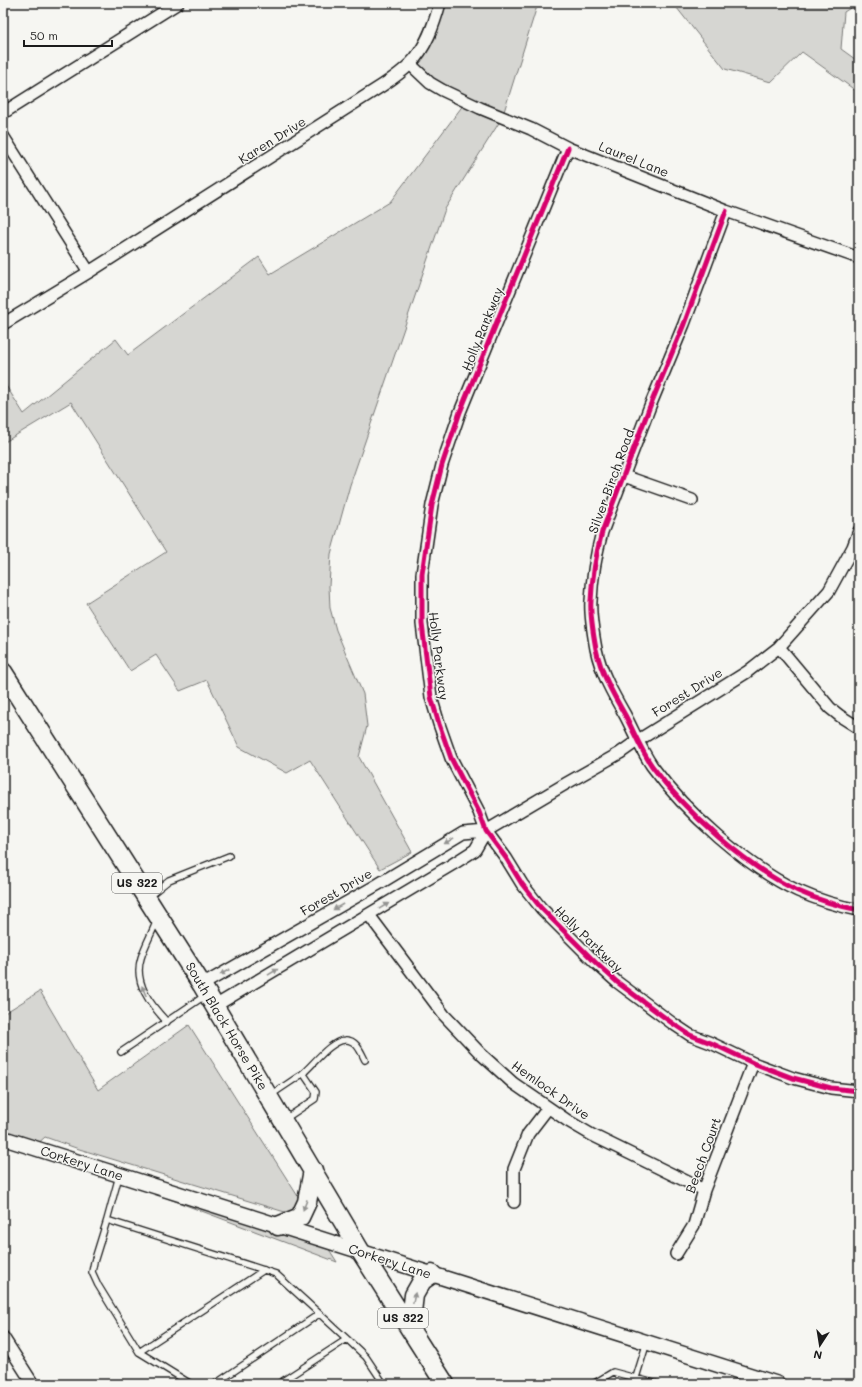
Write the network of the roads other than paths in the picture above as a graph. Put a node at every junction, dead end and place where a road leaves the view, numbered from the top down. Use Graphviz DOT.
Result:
graph roads {
  1 [pos="178,3"];
  2 [pos="440,3"];
  3 [pos="410,64"];
  4 [pos="3,113"];
  5 [pos="3,136"];
  6 [pos="568,148"];
  7 [pos="726,211"];
  8 [pos="859,258"];
  9 [pos="89,272"];
  10 [pos="3,324"];
  11 [pos="624,476"];
  12 [pos="692,500"];
  13 [pos="859,531"];
  14 [pos="856,548"];
  15 [pos="779,647"];
  16 [pos="3,672"];
  17 [pos="859,728"];
  18 [pos="637,741"];
  19 [pos="486,831"];
  20 [pos="229,856"];
  21 [pos="146,897"];
  22 [pos="859,910"];
  23 [pos="369,915"];
  24 [pos="159,917"];
  25 [pos="208,995"];
  26 [pos="167,1022"];
  27 [pos="121,1052"];
  28 [pos="365,1060"];
  29 [pos="753,1063"];
  30 [pos="303,1073"];
  31 [pos="859,1091"];
  32 [pos="269,1096"];
  33 [pos="548,1108"];
  34 [pos="283,1120"];
  35 [pos="3,1138"];
  36 [pos="313,1170"];
  37 [pos="120,1175"];
  38 [pos="704,1190"];
  39 [pos="514,1202"];
  40 [pos="106,1220"];
  41 [pos="278,1226"];
  42 [pos="361,1252"];
  43 [pos="676,1254"];
  44 [pos="264,1270"];
  45 [pos="432,1274"];
  46 [pos="319,1314"];
  47 [pos="410,1329"];
  48 [pos="3,1338"];
  49 [pos="347,1339"];
  50 [pos="647,1342"];
  51 [pos="139,1352"];
  52 [pos="635,1381"];
  53 [pos="441,1382"];
  54 [pos="33,1384"];
  55 [pos="191,1384"];
  56 [pos="215,1384"];
  57 [pos="278,1384"];
  58 [pos="384,1384"];
  59 [pos="593,1384"];
  60 [pos="658,1384"];
  61 [pos="778,1384"];
  1 -- 4 [label="street"];
  2 -- 3 [label="street, Karen Drive"];
  3 -- 6 [label="street, Laurel Lane"];
  3 -- 9 [label="street, Karen Drive"];
  5 -- 9 [label="street"];
  6 -- 7 [label="street, Laurel Lane"];
  6 -- 19 [label="street, Holly Parkway"];
  7 -- 8 [label="street, Laurel Lane"];
  7 -- 11 [label="street, Silver Birch Road"];
  9 -- 10 [label="street, Karen Drive"];
  11 -- 12 [label="street"];
  11 -- 18 [label="street, Silver Birch Road"];
  13 -- 14 [label="street, Forest Drive"];
  14 -- 15 [label="street, Forest Drive"];
  15 -- 17 [label="street"];
  15 -- 18 [label="street, Forest Drive"];
  16 -- 21 [label="highway, South Black Horse Pike / US 322"];
  18 -- 19 [label="street, Forest Drive"];
  18 -- 22 [label="street, Silver Birch Road"];
  23 -- 19 [label="street, Forest Drive, one-way"];
  19 -- 25 [label="street, Forest Drive, one-way"];
  19 -- 29 [label="street, Holly Parkway"];
  20 -- 21 [label="lane"];
  21 -- 24 [label="highway, South Black Horse Pike / US 322"];
  25 -- 23 [label="street, Forest Drive, one-way"];
  23 -- 33 [label="street, Hemlock Drive"];
  24 -- 25 [label="highway, South Black Horse Pike / US 322"];
  26 -- 24 [label="lane, one-way"];
  25 -- 26 [label="lane"];
  25 -- 32 [label="highway, South Black Horse Pike / US 322"];
  26 -- 27 [label="lane"];
  28 -- 30 [label="lane"];
  29 -- 31 [label="street, Holly Parkway"];
  29 -- 38 [label="street, Beech Court"];
  30 -- 32 [label="lane"];
  30 -- 34 [label="lane"];
  32 -- 34 [label="highway, South Black Horse Pike / US 322"];
  33 -- 38 [label="street, Hemlock Drive"];
  33 -- 39 [label="street"];
  34 -- 36 [label="highway, South Black Horse Pike / US 322"];
  35 -- 37 [label="street, Corkery Lane"];
  36 -- 41 [label="highway, one-way"];
  36 -- 42 [label="highway, South Black Horse Pike / US 322"];
  37 -- 40 [label="lane"];
  37 -- 41 [label="street, Corkery Lane"];
  38 -- 43 [label="street, Beech Court"];
  40 -- 44 [label="lane"];
  40 -- 51 [label="lane"];
  41 -- 42 [label="street, Corkery Lane"];
  42 -- 45 [label="street, Corkery Lane"];
  42 -- 47 [label="highway, South Black Horse Pike / US 322"];
  44 -- 46 [label="lane"];
  44 -- 51 [label="lane"];
  47 -- 45 [label="highway, one-way"];
  45 -- 50 [label="street, Corkery Lane"];
  46 -- 49 [label="lane"];
  46 -- 56 [label="lane"];
  47 -- 53 [label="highway, South Black Horse Pike / US 322"];
  48 -- 54 [label="street"];
  49 -- 57 [label="lane"];
  49 -- 58 [label="lane"];
  50 -- 52 [label="lane"];
  50 -- 61 [label="street, Corkery Lane"];
  51 -- 55 [label="lane"];
  52 -- 59 [label="lane"];
  52 -- 60 [label="lane"];
}
